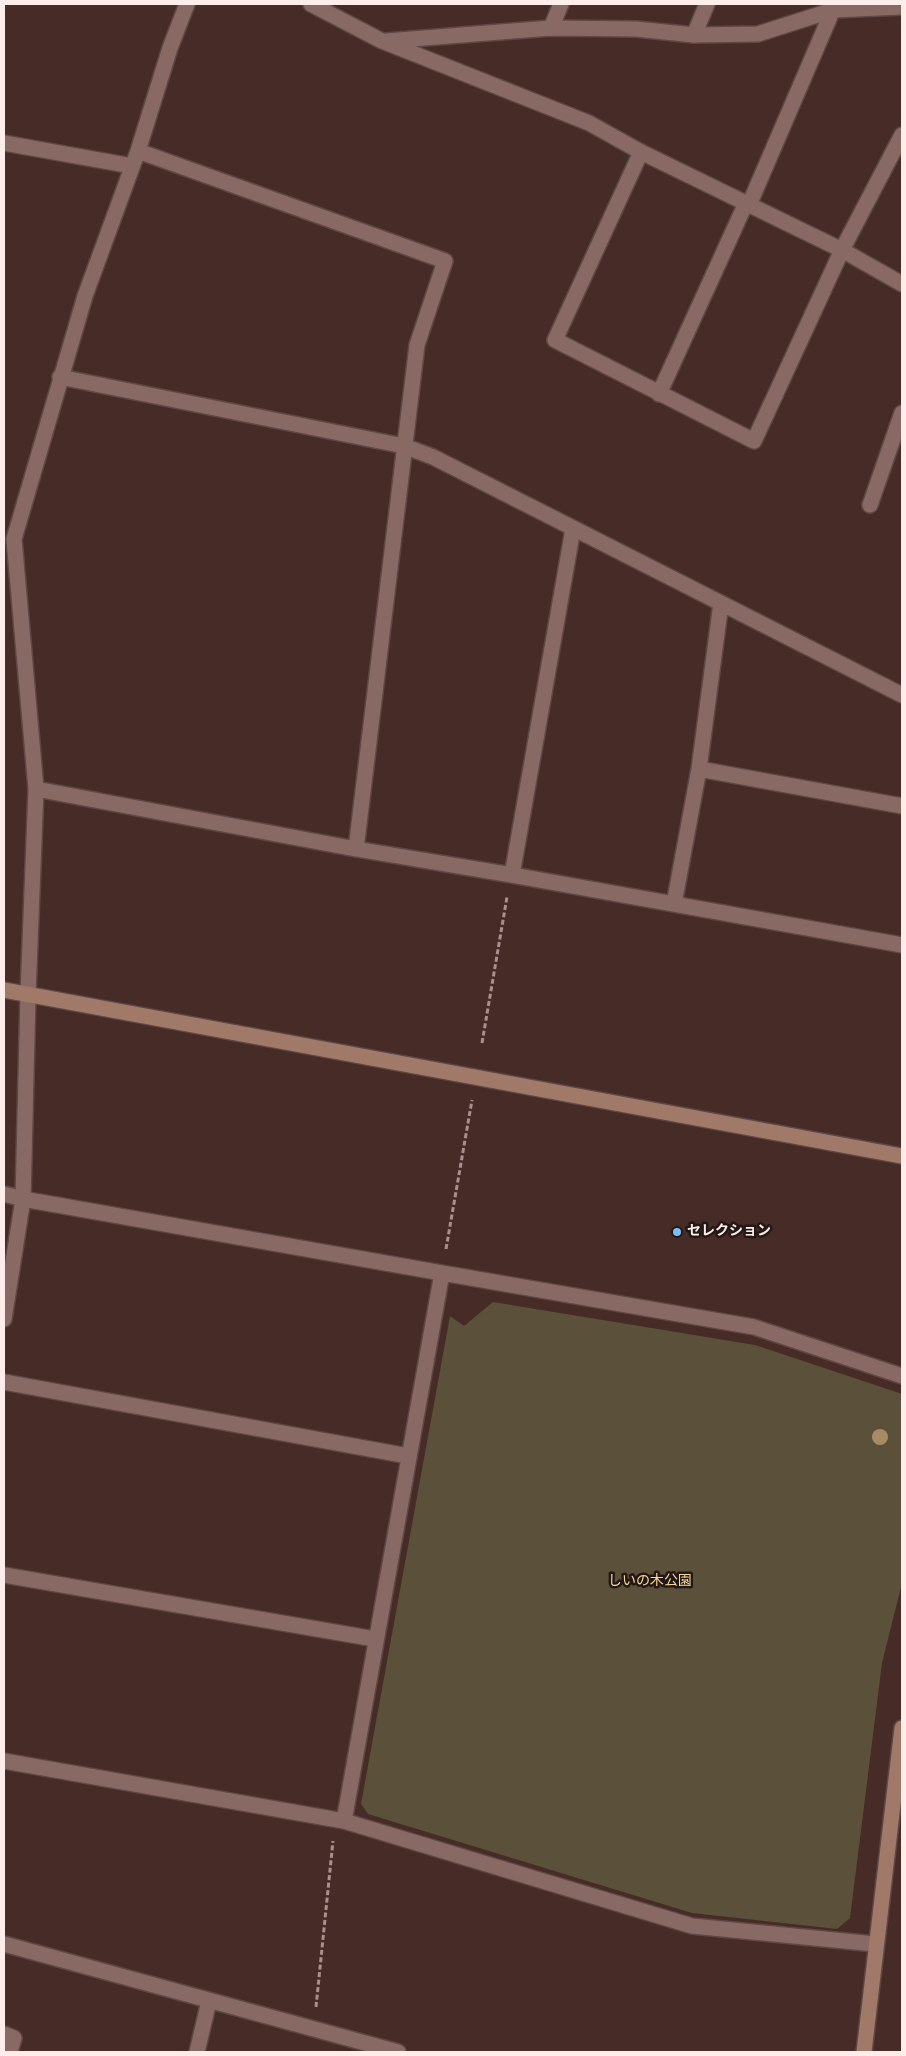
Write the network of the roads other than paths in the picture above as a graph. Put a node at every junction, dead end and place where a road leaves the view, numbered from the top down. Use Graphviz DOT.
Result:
graph roads {
  1 [pos="186,4"];
  2 [pos="310,4"];
  3 [pos="561,4"];
  4 [pos="707,4"];
  5 [pos="834,7"];
  6 [pos="902,7"];
  7 [pos="551,28"];
  8 [pos="694,35"];
  9 [pos="382,41"];
  10 [pos="902,135"];
  11 [pos="4,143"];
  12 [pos="138,151"];
  13 [pos="641,152"];
  14 [pos="132,166"];
  15 [pos="748,204"];
  16 [pos="842,250"];
  17 [pos="902,284"];
  18 [pos="60,377"];
  19 [pos="659,394"];
  20 [pos="902,412"];
  21 [pos="404,446"];
  22 [pos="870,505"];
  23 [pos="573,529"];
  24 [pos="721,603"];
  25 [pos="902,696"];
  26 [pos="699,769"];
  27 [pos="36,789"];
  28 [pos="902,806"];
  29 [pos="356,849"];
  30 [pos="512,875"];
  31 [pos="674,904"];
  32 [pos="902,945"];
  33 [pos="4,990"];
  34 [pos="28,995"];
  35 [pos="902,1156"];
  36 [pos="4,1194"];
  37 [pos="23,1199"];
  38 [pos="442,1273"];
  39 [pos="4,1319"];
  40 [pos="902,1376"];
  41 [pos="4,1382"];
  42 [pos="408,1456"];
  43 [pos="4,1575"];
  44 [pos="375,1640"];
  45 [pos="902,1728"];
  46 [pos="4,1761"];
  47 [pos="344,1821"];
  48 [pos="4,1944"];
  49 [pos="876,1944"];
  50 [pos="209,2001"];
  51 [pos="4,2034"];
  52 [pos="10,2052"];
  53 [pos="197,2052"];
  54 [pos="398,2052"];
  55 [pos="864,2052"];
  1 -- 12 [label="street"];
  2 -- 9 [label="street"];
  3 -- 7 [label="street"];
  4 -- 8 [label="street"];
  5 -- 6 [label="street"];
  5 -- 8 [label="street"];
  5 -- 15 [label="street"];
  7 -- 8 [label="street"];
  7 -- 9 [label="street"];
  9 -- 13 [label="street"];
  10 -- 16 [label="street"];
  11 -- 14 [label="street"];
  12 -- 14 [label="street"];
  12 -- 21 [label="street"];
  13 -- 15 [label="street"];
  13 -- 19 [label="street"];
  14 -- 18 [label="street"];
  15 -- 16 [label="street"];
  15 -- 19 [label="street"];
  16 -- 17 [label="street"];
  16 -- 19 [label="street"];
  18 -- 21 [label="street"];
  18 -- 27 [label="street"];
  20 -- 22 [label="street"];
  21 -- 23 [label="street"];
  21 -- 29 [label="street"];
  23 -- 24 [label="street"];
  23 -- 30 [label="street"];
  24 -- 25 [label="street"];
  24 -- 26 [label="street"];
  26 -- 28 [label="street"];
  26 -- 31 [label="street"];
  27 -- 29 [label="street"];
  27 -- 34 [label="street"];
  29 -- 30 [label="street"];
  30 -- 31 [label="street"];
  31 -- 32 [label="street"];
  33 -- 34 [label="street"];
  34 -- 35 [label="street"];
  34 -- 37 [label="street"];
  36 -- 37 [label="street"];
  37 -- 38 [label="street"];
  37 -- 39 [label="street"];
  38 -- 40 [label="street"];
  38 -- 42 [label="street"];
  41 -- 42 [label="street"];
  42 -- 44 [label="street"];
  43 -- 44 [label="street"];
  44 -- 47 [label="street"];
  45 -- 49 [label="street"];
  46 -- 47 [label="street"];
  47 -- 49 [label="street"];
  48 -- 50 [label="street"];
  49 -- 55 [label="street"];
  50 -- 53 [label="street"];
  50 -- 54 [label="street"];
  51 -- 52 [label="street"];
}
